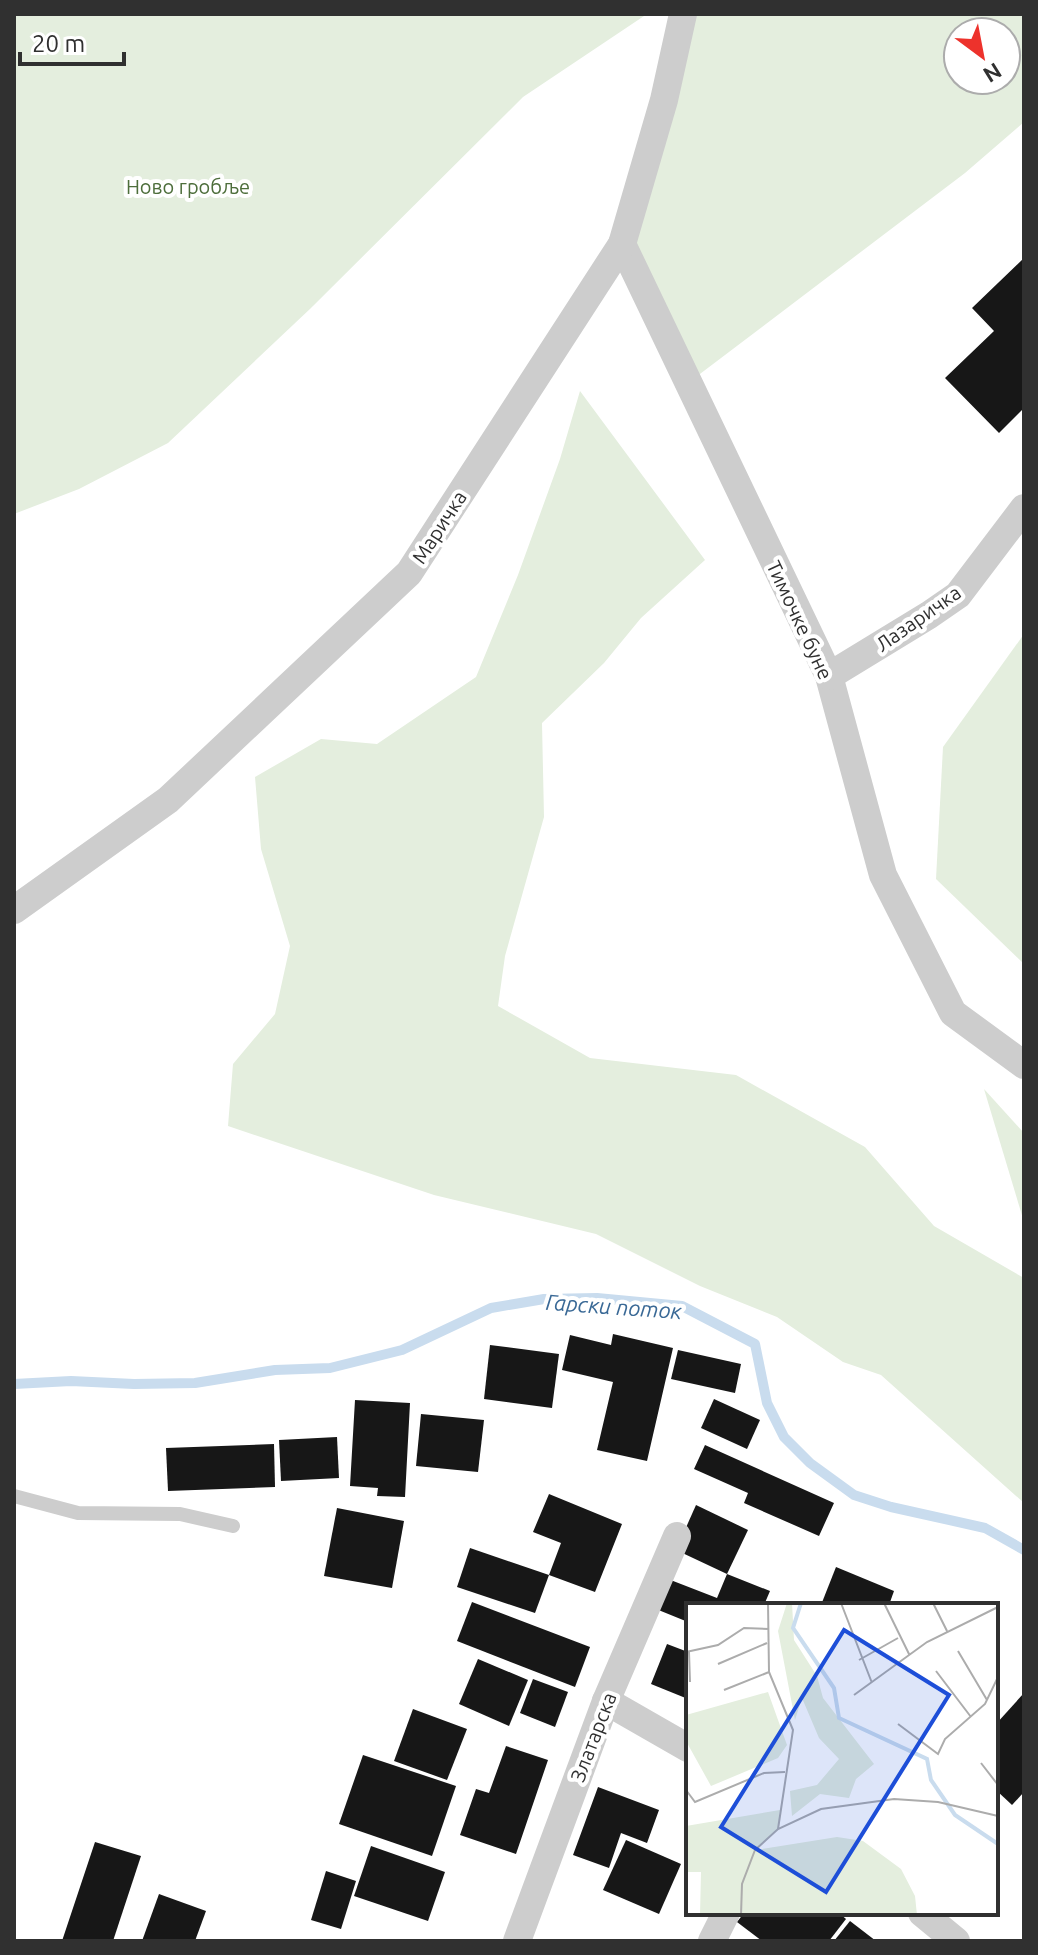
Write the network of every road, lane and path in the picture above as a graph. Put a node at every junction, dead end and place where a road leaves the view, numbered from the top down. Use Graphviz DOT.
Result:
graph roads {
  1 [pos="683,14"];
  2 [pos="622,244"];
  3 [pos="1024,508"];
  4 [pos="829,676"];
  5 [pos="14,910"];
  6 [pos="1024,1065"];
  7 [pos="14,1496"];
  8 [pos="233,1526"];
  9 [pos="677,1536"];
  10 [pos="606,1701"];
  11 [pos="686,1747"];
  12 [pos="725,1915"];
  13 [pos="924,1915"];
  14 [pos="517,1941"];
  15 [pos="712,1941"];
  16 [pos="956,1941"];
  1 -- 2 [label="street, Маричка"];
  2 -- 4 [label="street, Тимочке буне"];
  2 -- 5 [label="street, Маричка"];
  3 -- 4 [label="street, Лазаричка"];
  4 -- 6 [label="street, Тимочке буне"];
  7 -- 8 [label="lane"];
  9 -- 10 [label="street, Златарска"];
  10 -- 11 [label="street"];
  10 -- 14 [label="street, Златарска"];
  12 -- 15 [label="street"];
  13 -- 16 [label="street"];
}
